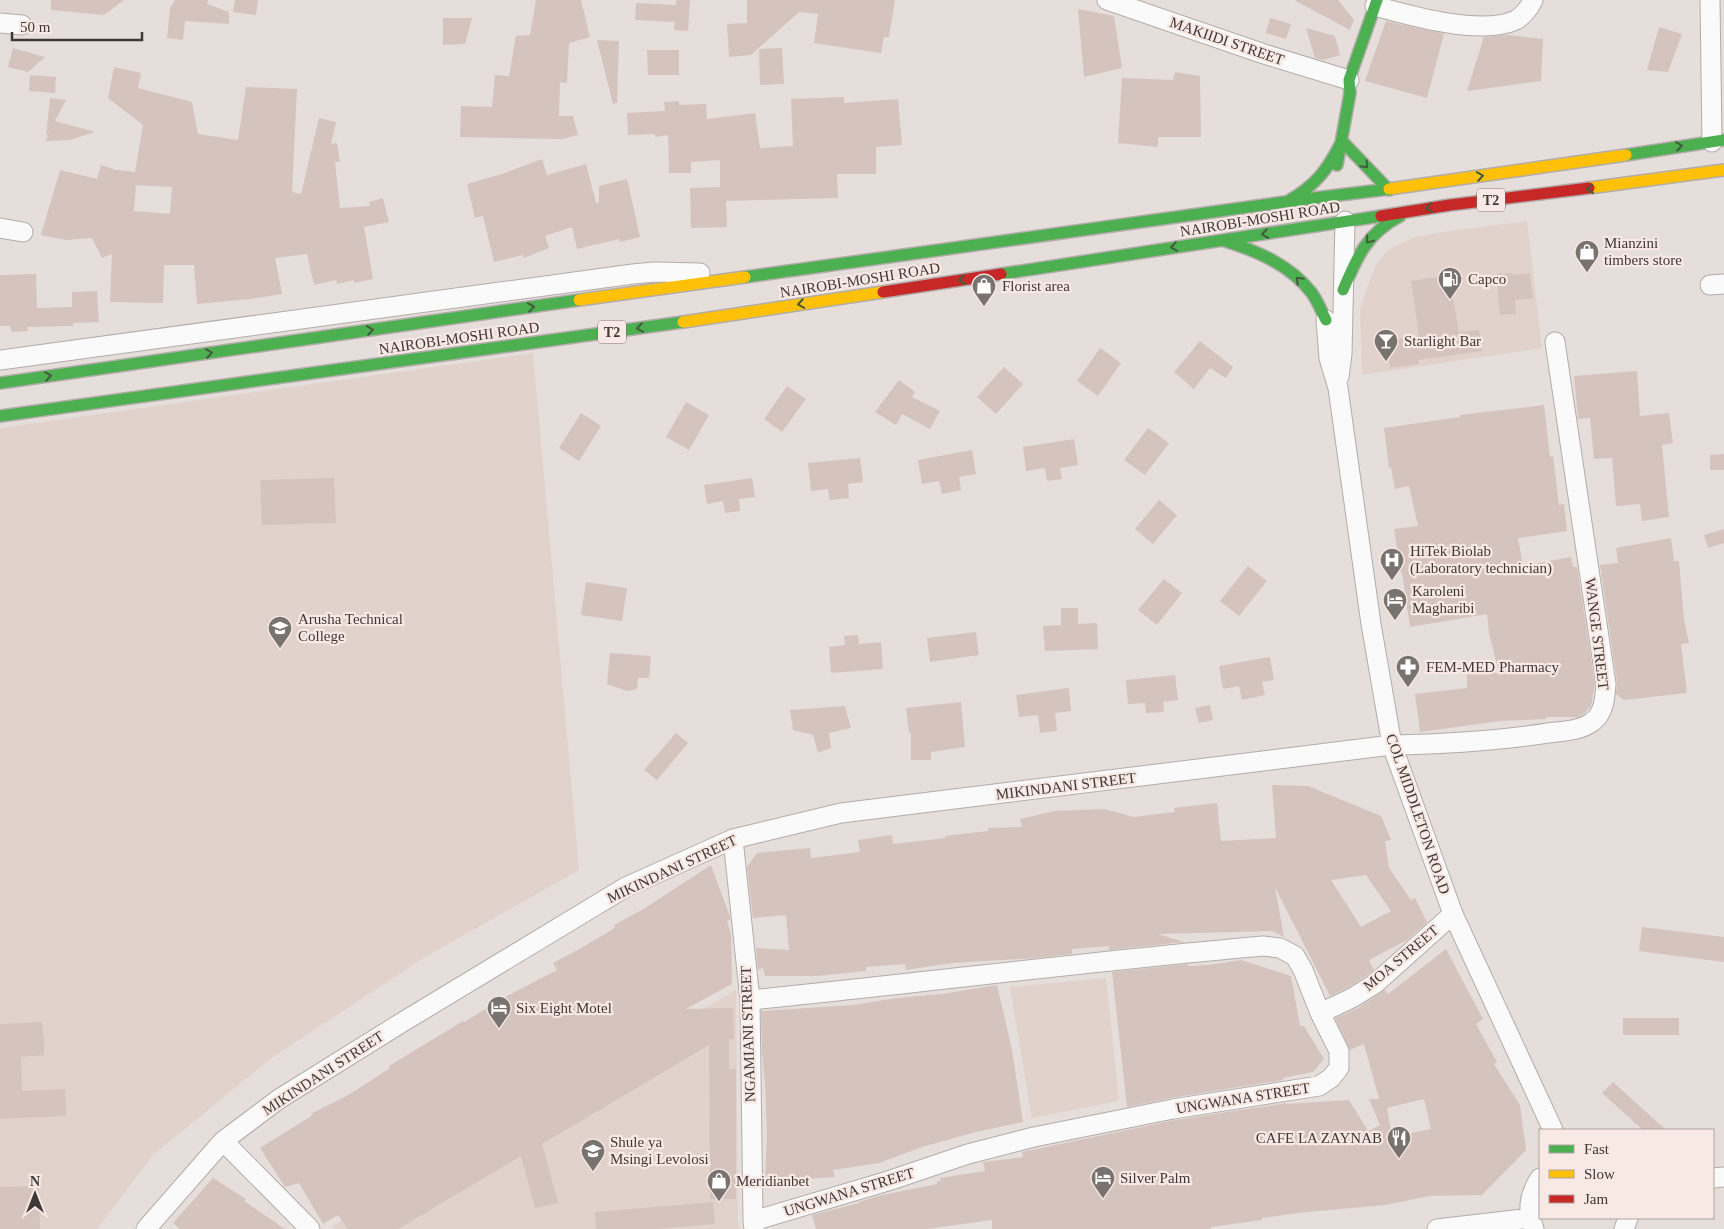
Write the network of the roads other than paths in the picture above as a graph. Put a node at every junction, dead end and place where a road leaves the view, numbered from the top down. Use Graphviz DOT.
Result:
graph roads {
  1 [pos="1107,0"];
  2 [pos="1534,0"];
  3 [pos="1706,1"];
  4 [pos="1376,3"];
  5 [pos="0,23"];
  6 [pos="22,25"];
  7 [pos="1348,80"];
  8 [pos="1342,141"];
  9 [pos="1718,141"];
  10 [pos="1724,170"];
  11 [pos="1388,190"];
  12 [pos="1338,199"];
  13 [pos="1287,202"];
  14 [pos="1408,212"];
  15 [pos="0,228"];
  16 [pos="23,232"];
  17 [pos="1223,240"];
  18 [pos="772,273"];
  19 [pos="1343,290"];
  20 [pos="1326,320"];
  21 [pos="1342,342"];
  22 [pos="1555,342"];
  23 [pos="0,360"];
  24 [pos="0,383"];
  25 [pos="1338,388"];
  26 [pos="0,416"];
  27 [pos="1392,745"];
  28 [pos="733,839"];
  29 [pos="1453,914"];
  30 [pos="750,1000"];
  31 [pos="1320,1013"];
  32 [pos="1553,1129"];
  33 [pos="223,1141"];
  34 [pos="1539,1180"];
  35 [pos="1531,1223"];
  36 [pos="754,1225"];
  37 [pos="146,1229"];
  38 [pos="310,1229"];
  39 [pos="1437,1229"];
  1 -- 7 [label="street, MAKIIDI STREET"];
  2 -- 4 [label="street"];
  3 -- 9 [label="street"];
  4 -- 7 [label="main road"];
  5 -- 6 [label="street"];
  7 -- 8 [label="main road"];
  8 -- 11 [label="main road, one-way"];
  8 -- 12 [label="main road"];
  8 -- 13 [label="main road"];
  11 -- 9 [label="main road, NAIROBI-MOSHI ROAD / T2, one-way"];
  10 -- 14 [label="main road, NAIROBI-MOSHI ROAD / T2, one-way"];
  11 -- 12 [label="main road, NAIROBI-MOSHI ROAD / T2"];
  12 -- 13 [label="main road, NAIROBI-MOSHI ROAD / T2"];
  12 -- 14 [label="main road, NAIROBI-MOSHI ROAD / T2"];
  12 -- 17 [label="main road, NAIROBI-MOSHI ROAD / T2, one-way"];
  12 -- 19 [label="street, COL MIDDLETON ROAD"];
  12 -- 21 [label="street, COL MIDDLETON ROAD"];
  13 -- 18 [label="main road, NAIROBI-MOSHI ROAD / T2"];
  14 -- 19 [label="main road, one-way"];
  15 -- 16 [label="street"];
  20 -- 17 [label="main road, one-way"];
  17 -- 26 [label="main road, NAIROBI-MOSHI ROAD / T2, one-way"];
  18 -- 23 [label="street"];
  24 -- 18 [label="main road, NAIROBI-MOSHI ROAD / T2, one-way"];
  19 -- 21 [label="street, COL MIDDLETON ROAD"];
  20 -- 21 [label="street"];
  20 -- 25 [label="street, COL MIDDLETON ROAD"];
  21 -- 25 [label="street, COL MIDDLETON ROAD"];
  22 -- 27 [label="street, WANGE STREET"];
  25 -- 27 [label="street, COL MIDDLETON ROAD"];
  27 -- 28 [label="street, MIKINDANI STREET"];
  27 -- 29 [label="street, COL MIDDLETON ROAD"];
  28 -- 30 [label="street, NGAMIANI STREET"];
  28 -- 33 [label="street, MIKINDANI STREET"];
  29 -- 31 [label="street, MOA STREET"];
  29 -- 32 [label="street, COL MIDDLETON ROAD"];
  30 -- 31 [label="street, UNGWANA STREET"];
  30 -- 36 [label="street, NGAMIANI STREET"];
  31 -- 36 [label="street, UNGWANA STREET"];
  33 -- 37 [label="street, MIKINDANI STREET"];
  33 -- 38 [label="street"];
  34 -- 35 [label="street"];
  35 -- 39 [label="street"];
}
